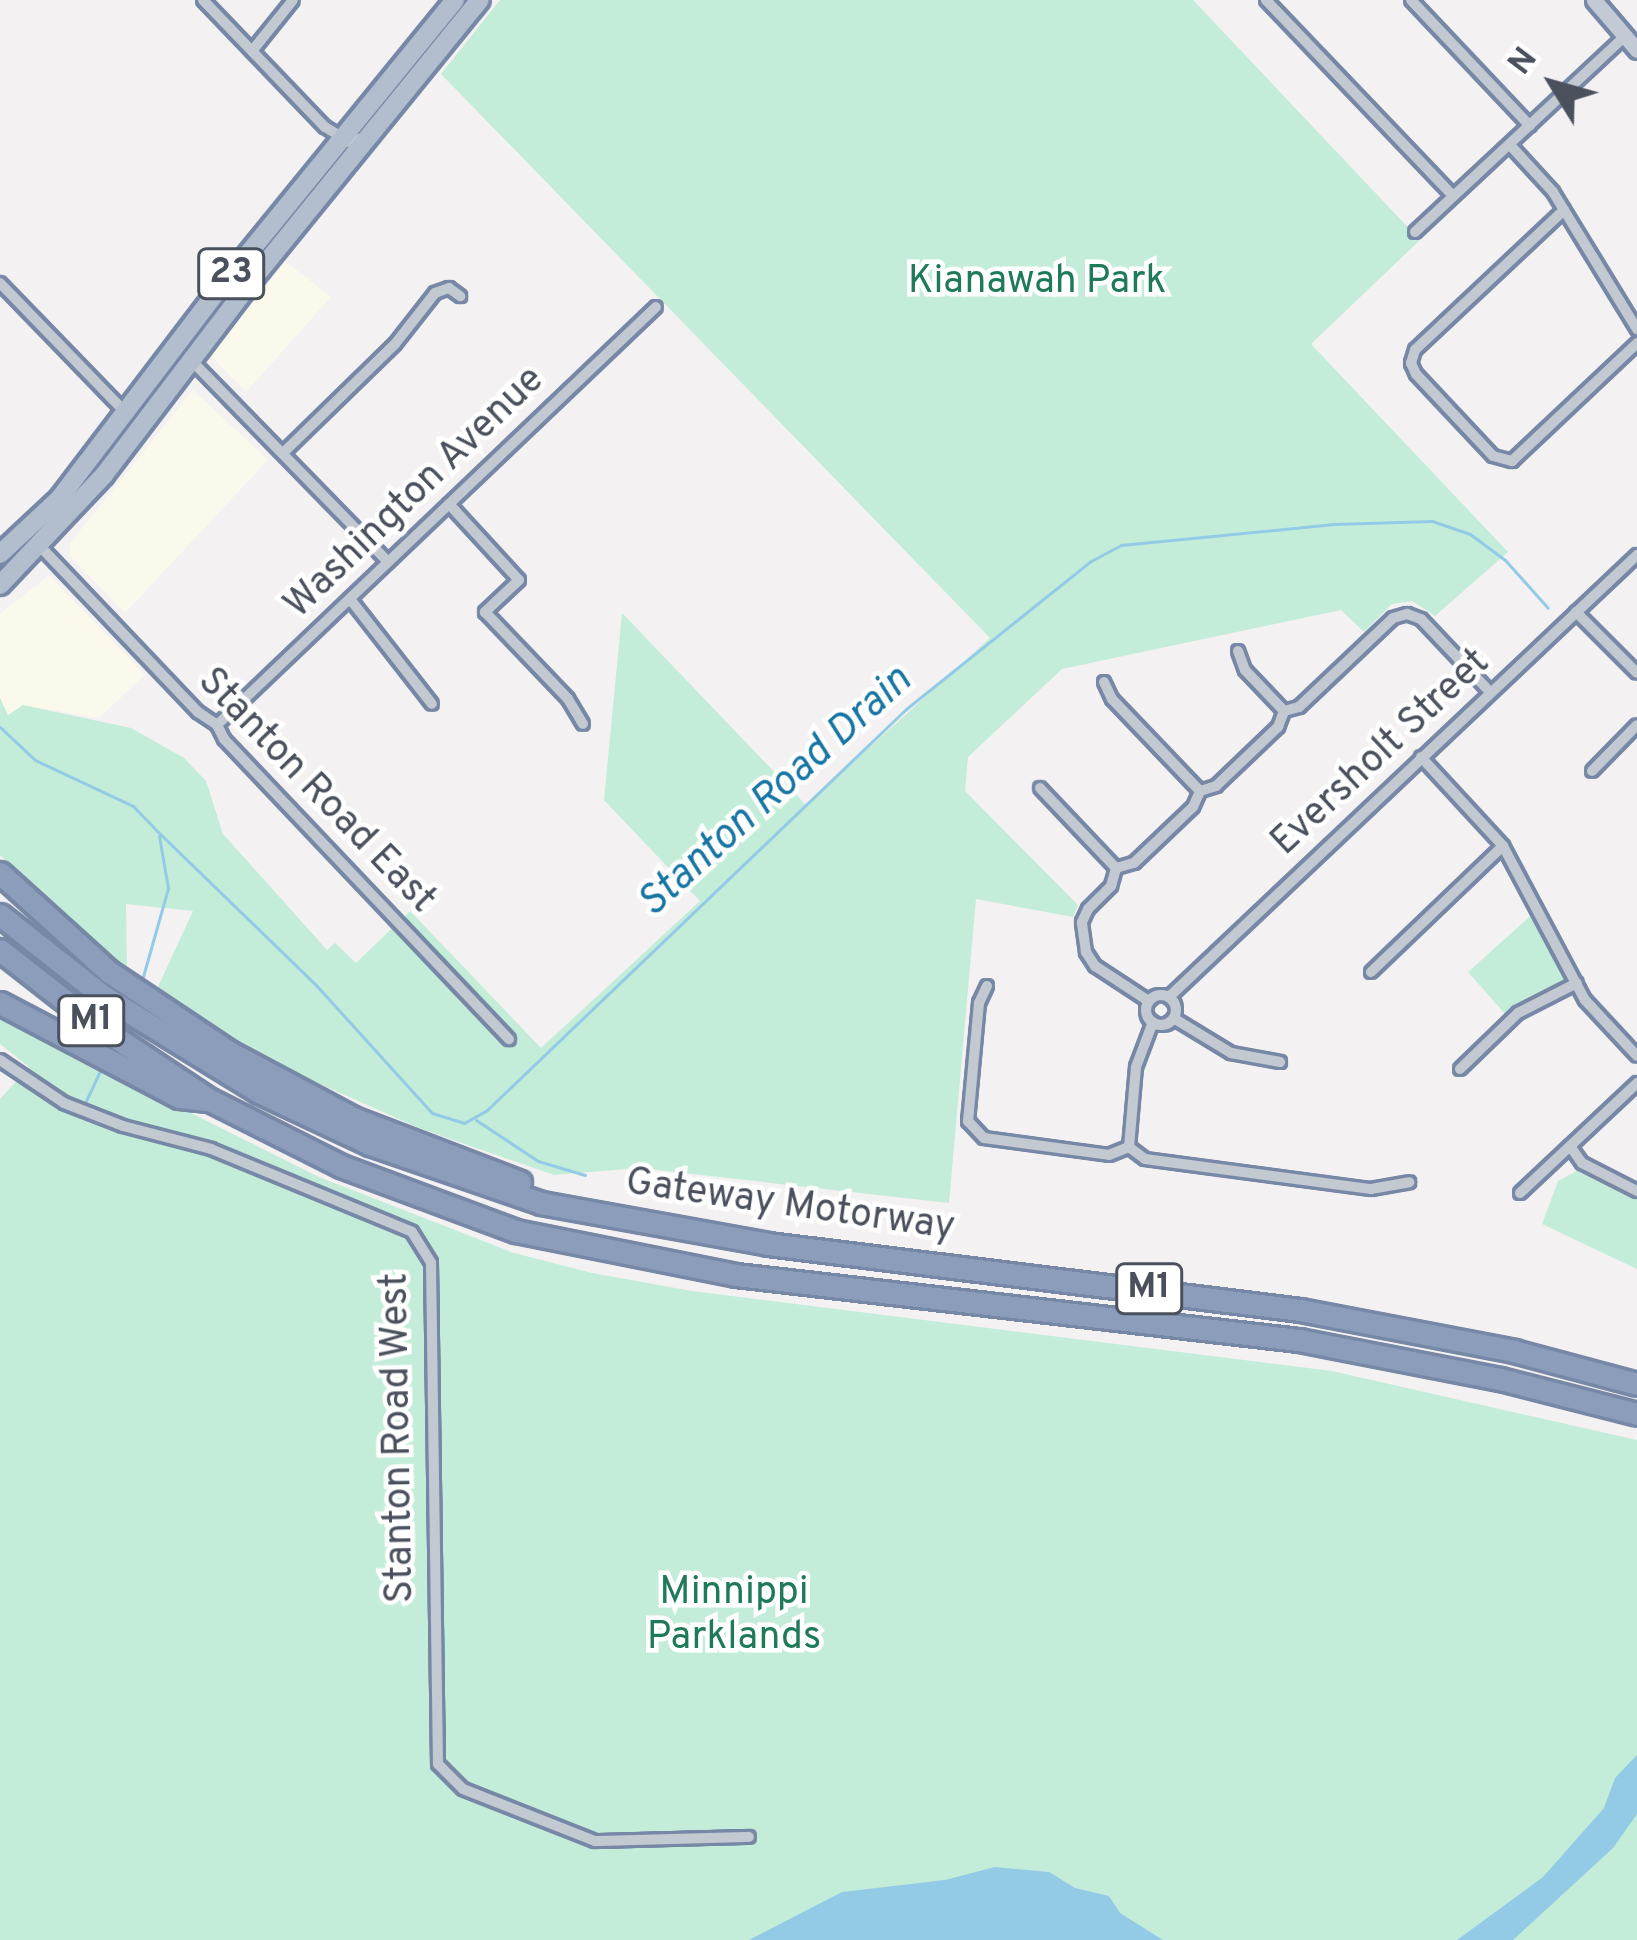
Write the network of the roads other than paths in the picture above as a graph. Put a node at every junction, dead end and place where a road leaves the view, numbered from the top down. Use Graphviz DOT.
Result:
graph roads {
  1 [pos="203,0"];
  2 [pos="292,0"];
  3 [pos="455,0"];
  4 [pos="480,0"];
  5 [pos="1267,0"];
  6 [pos="1411,0"];
  7 [pos="1594,0"];
  8 [pos="1626,35"];
  9 [pos="1637,50"];
  10 [pos="252,51"];
  11 [pos="1529,126"];
  12 [pos="369,136"];
  13 [pos="340,137"];
  14 [pos="1510,145"];
  15 [pos="1453,196"];
  16 [pos="1564,210"];
  17 [pos="1414,232"];
  18 [pos="0,283"];
  19 [pos="460,296"];
  20 [pos="656,307"];
  21 [pos="1637,329"];
  22 [pos="1637,343"];
  23 [pos="191,360"];
  24 [pos="133,420"];
  25 [pos="284,452"];
  26 [pos="449,504"];
  27 [pos="34,540"];
  28 [pos="0,554"];
  29 [pos="1637,555"];
  30 [pos="388,562"];
  31 [pos="0,585"];
  32 [pos="350,599"];
  33 [pos="1576,613"];
  34 [pos="1238,651"];
  35 [pos="1637,674"];
  36 [pos="1104,682"];
  37 [pos="1490,692"];
  38 [pos="432,704"];
  39 [pos="1284,711"];
  40 [pos="217,724"];
  41 [pos="583,724"];
  42 [pos="1637,725"];
  43 [pos="1421,758"];
  44 [pos="1592,771"];
  45 [pos="1040,788"];
  46 [pos="1200,791"];
  47 [pos="1504,845"];
  48 [pos="1116,868"];
  49 [pos="0,873"];
  50 [pos="0,915"];
  51 [pos="0,950"];
  52 [pos="1371,972"];
  53 [pos="1577,983"];
  54 [pos="987,986"];
  55 [pos="1169,997"];
  56 [pos="1147,1000"];
  57 [pos="0,1003"];
  58 [pos="1175,1019"];
  59 [pos="1153,1022"];
  60 [pos="508,1039"];
  61 [pos="1637,1056"];
  62 [pos="0,1060"];
  63 [pos="1280,1061"];
  64 [pos="1460,1069"];
  65 [pos="1637,1083"];
  66 [pos="210,1100"];
  67 [pos="1570,1146"];
  68 [pos="1129,1147"];
  69 [pos="1409,1182"];
  70 [pos="1637,1191"];
  71 [pos="1520,1192"];
  72 [pos="656,1226"];
  73 [pos="1637,1384"];
  74 [pos="1637,1414"];
  75 [pos="749,1837"];
  1 -- 10 [label="street"];
  2 -- 10 [label="street"];
  3 -- 13 [label="main road, 23"];
  4 -- 12 [label="main road, 23"];
  5 -- 15 [label="street"];
  6 -- 11 [label="street"];
  7 -- 8 [label="main road"];
  8 -- 9 [label="main road"];
  8 -- 11 [label="street"];
  10 -- 13 [label="street"];
  11 -- 14 [label="street"];
  12 -- 13 [label="street"];
  12 -- 23 [label="main road, 23"];
  13 -- 24 [label="main road, 23"];
  14 -- 15 [label="street"];
  14 -- 16 [label="street"];
  15 -- 17 [label="street"];
  16 -- 21 [label="street"];
  16 -- 22 [label="street"];
  18 -- 24 [label="street"];
  19 -- 25 [label="street"];
  20 -- 26 [label="street, Washington Avenue"];
  23 -- 24 [label="main road, 23"];
  23 -- 25 [label="street"];
  24 -- 27 [label="main road, 23"];
  25 -- 30 [label="street"];
  26 -- 30 [label="street, Washington Avenue"];
  26 -- 41 [label="street"];
  27 -- 28 [label="main road, 23"];
  27 -- 31 [label="main road, 23"];
  27 -- 40 [label="street, Stanton Road East"];
  29 -- 33 [label="street, Eversholt Street"];
  30 -- 32 [label="street, Washington Avenue"];
  32 -- 38 [label="street"];
  32 -- 40 [label="street, Washington Avenue"];
  33 -- 35 [label="street"];
  33 -- 37 [label="street, Eversholt Street"];
  34 -- 39 [label="street"];
  36 -- 46 [label="street"];
  37 -- 39 [label="street"];
  37 -- 43 [label="street, Eversholt Street"];
  39 -- 46 [label="street"];
  40 -- 60 [label="street, Stanton Road East"];
  42 -- 44 [label="street"];
  43 -- 47 [label="street"];
  43 -- 55 [label="street, Eversholt Street"];
  45 -- 48 [label="street"];
  46 -- 48 [label="street"];
  47 -- 52 [label="street"];
  47 -- 53 [label="street"];
  48 -- 56 [label="street"];
  49 -- 72 [label="highway"];
  50 -- 72 [label="highway, Gateway Motorway / M1"];
  51 -- 66 [label="highway, Gateway Motorway / M1"];
  53 -- 61 [label="street"];
  53 -- 64 [label="street"];
  54 -- 68 [label="street"];
  55 -- 56 [label="street"];
  55 -- 58 [label="street"];
  56 -- 59 [label="street"];
  57 -- 66 [label="highway"];
  58 -- 59 [label="street"];
  58 -- 63 [label="street"];
  59 -- 68 [label="street"];
  62 -- 75 [label="street, Stanton Road West"];
  65 -- 67 [label="street"];
  66 -- 74 [label="highway, Gateway Motorway / M1"];
  67 -- 70 [label="street"];
  67 -- 71 [label="street"];
  68 -- 69 [label="street"];
  72 -- 73 [label="highway, Gateway Motorway / M1"];
}
